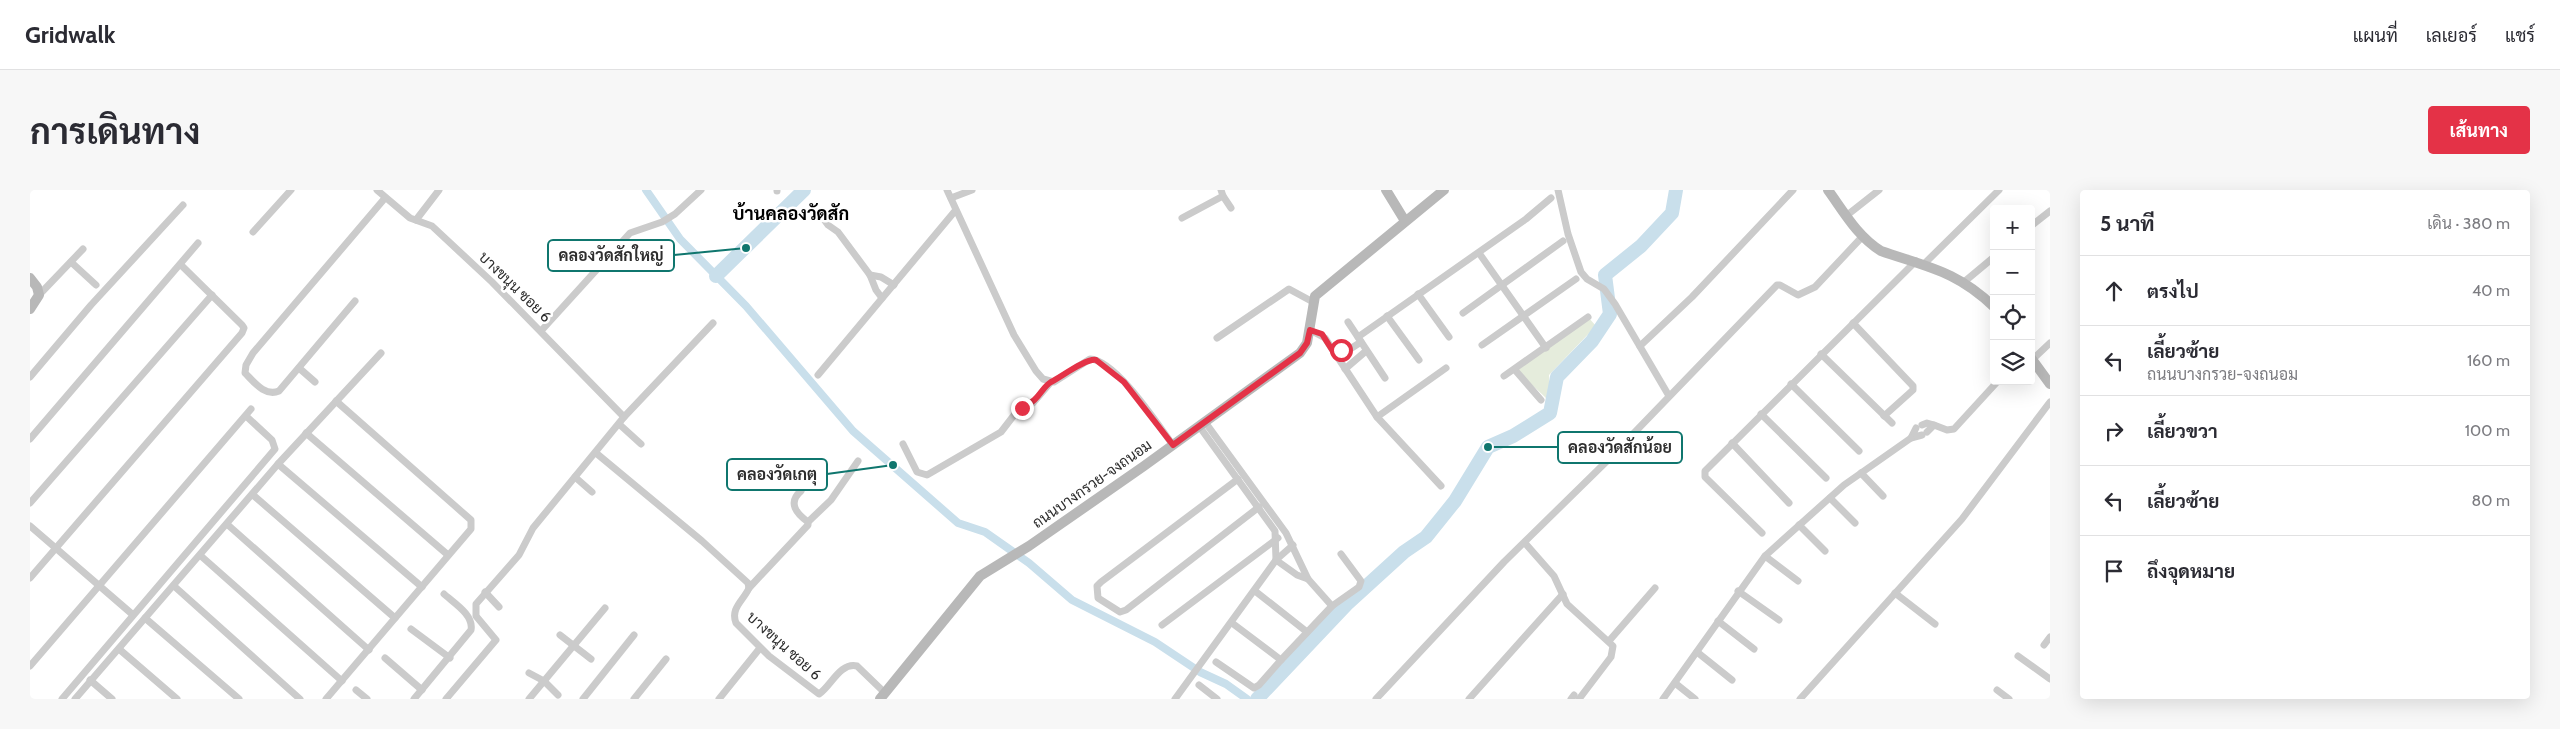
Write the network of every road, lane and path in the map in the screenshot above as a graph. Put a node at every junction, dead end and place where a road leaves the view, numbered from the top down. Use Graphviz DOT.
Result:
graph roads {
  1 [pos="291,190"];
  2 [pos="377,190"];
  3 [pos="439,190"];
  4 [pos="701,190"];
  5 [pos="948,190"];
  6 [pos="972,190"];
  7 [pos="1386,190"];
  8 [pos="1444,190"];
  9 [pos="1558,190"];
  10 [pos="1793,190"];
  11 [pos="1828,190"];
  12 [pos="1879,190"];
  13 [pos="1999,190"];
  14 [pos="1222,193"];
  15 [pos="385,198"];
  16 [pos="951,198"];
  17 [pos="1551,198"];
  18 [pos="184,205"];
  19 [pos="1231,208"];
  20 [pos="956,211"];
  21 [pos="2050,211"];
  22 [pos="820,214"];
  23 [pos="1846,216"];
  24 [pos="1182,218"];
  25 [pos="416,220"];
  26 [pos="1405,221"];
  27 [pos="2035,223"];
  28 [pos="253,232"];
  29 [pos="1862,236"];
  30 [pos="1563,242"];
  31 [pos="198,243"];
  32 [pos="83,249"];
  33 [pos="1479,253"];
  34 [pos="1990,261"];
  35 [pos="71,262"];
  36 [pos="1920,263"];
  37 [pos="181,264"];
  38 [pos="870,275"];
  39 [pos="30,278"];
  40 [pos="1576,279"];
  41 [pos="1964,282"];
  42 [pos="96,284"];
  43 [pos="894,285"];
  44 [pos="1502,286"];
  45 [pos="1418,294"];
  46 [pos="39,295"];
  47 [pos="212,295"];
  48 [pos="882,298"];
  49 [pos="355,301"];
  50 [pos="1313,302"];
  51 [pos="1990,305"];
  52 [pos="30,309"];
  53 [pos="1463,313"];
  54 [pos="1387,316"];
  55 [pos="1523,316"];
  56 [pos="1588,317"];
  57 [pos="1348,322"];
  58 [pos="712,323"];
  59 [pos="1853,323"];
  60 [pos="1310,330"];
  61 [pos="541,331"];
  62 [pos="1449,337"];
  63 [pos="1217,338"];
  64 [pos="1359,339"];
  65 [pos="2050,343"];
  66 [pos="1482,345"];
  67 [pos="1640,346"];
  68 [pos="1546,348"];
  69 [pos="1366,350"];
  70 [pos="1347,351"];
  71 [pos="381,353"];
  72 [pos="1334,353"];
  73 [pos="1821,354"];
  74 [pos="2035,356"];
  75 [pos="1352,360"];
  76 [pos="1420,360"];
  77 [pos="2035,363"];
  78 [pos="299,368"];
  79 [pos="1446,368"];
  80 [pos="1345,369"];
  81 [pos="1515,370"];
  82 [pos="818,375"];
  83 [pos="1504,376"];
  84 [pos="30,377"];
  85 [pos="1385,378"];
  86 [pos="316,382"];
  87 [pos="1051,382"];
  88 [pos="1791,384"];
  89 [pos="2050,384"];
  90 [pos="1994,385"];
  91 [pos="1669,396"];
  92 [pos="1541,400"];
  93 [pos="336,402"];
  94 [pos="2050,402"];
  95 [pos="251,409"];
  96 [pos="1761,414"];
  97 [pos="246,416"];
  98 [pos="1884,416"];
  99 [pos="624,417"];
  100 [pos="1377,417"];
  101 [pos="1892,423"];
  102 [pos="618,424"];
  103 [pos="1202,424"];
  104 [pos="1934,425"];
  105 [pos="306,433"];
  106 [pos="1911,438"];
  107 [pos="30,439"];
  108 [pos="641,444"];
  109 [pos="903,444"];
  110 [pos="1732,444"];
  111 [pos="1173,445"];
  112 [pos="1859,452"];
  113 [pos="596,453"];
  114 [pos="858,461"];
  115 [pos="278,464"];
  116 [pos="1861,473"];
  117 [pos="1237,474"];
  118 [pos="575,477"];
  119 [pos="1826,478"];
  120 [pos="1441,486"];
  121 [pos="592,492"];
  122 [pos="800,492"];
  123 [pos="253,495"];
  124 [pos="1883,496"];
  125 [pos="1830,498"];
  126 [pos="30,503"];
  127 [pos="1259,503"];
  128 [pos="1789,503"];
  129 [pos="808,522"];
  130 [pos="1855,523"];
  131 [pos="228,524"];
  132 [pos="1799,525"];
  133 [pos="30,526"];
  134 [pos="1286,532"];
  135 [pos="1762,533"];
  136 [pos="1277,538"];
  137 [pos="1525,543"];
  138 [pos="1293,544"];
  139 [pos="56,549"];
  140 [pos="1824,551"];
  141 [pos="1341,554"];
  142 [pos="448,555"];
  143 [pos="201,556"];
  144 [pos="1765,556"];
  145 [pos="1276,560"];
  146 [pos="30,578"];
  147 [pos="1308,579"];
  148 [pos="1798,581"];
  149 [pos="97,585"];
  150 [pos="174,586"];
  151 [pos="422,587"];
  152 [pos="749,588"];
  153 [pos="1655,588"];
  154 [pos="1254,591"];
  155 [pos="1738,591"];
  156 [pos="486,592"];
  157 [pos="1895,593"];
  158 [pos="444,594"];
  159 [pos="1563,594"];
  160 [pos="1332,606"];
  161 [pos="499,607"];
  162 [pos="605,608"];
  163 [pos="132,614"];
  164 [pos="145,618"];
  165 [pos="395,618"];
  166 [pos="1779,620"];
  167 [pos="1718,621"];
  168 [pos="1232,623"];
  169 [pos="1935,624"];
  170 [pos="1162,625"];
  171 [pos="411,629"];
  172 [pos="1307,632"];
  173 [pos="560,635"];
  174 [pos="634,635"];
  175 [pos="2050,637"];
  176 [pos="1609,641"];
  177 [pos="574,645"];
  178 [pos="2044,645"];
  179 [pos="760,648"];
  180 [pos="120,649"];
  181 [pos="1754,649"];
  182 [pos="369,650"];
  183 [pos="1697,652"];
  184 [pos="2018,656"];
  185 [pos="385,658"];
  186 [pos="450,658"];
  187 [pos="591,659"];
  188 [pos="666,659"];
  189 [pos="1281,660"];
  190 [pos="1216,662"];
  191 [pos="30,666"];
  192 [pos="529,673"];
  193 [pos="90,680"];
  194 [pos="1732,680"];
  195 [pos="2050,680"];
  196 [pos="342,681"];
  197 [pos="544,681"];
  198 [pos="1674,683"];
  199 [pos="1199,685"];
  200 [pos="356,690"];
  201 [pos="422,690"];
  202 [pos="1997,690"];
  203 [pos="558,694"];
  204 [pos="883,696"];
  205 [pos="1575,698"];
  206 [pos="62,699"];
  207 [pos="76,699"];
  208 [pos="112,699"];
  209 [pos="177,699"];
  210 [pos="239,699"];
  211 [pos="300,699"];
  212 [pos="326,699"];
  213 [pos="367,699"];
  214 [pos="414,699"];
  215 [pos="446,699"];
  216 [pos="529,699"];
  217 [pos="583,699"];
  218 [pos="634,699"];
  219 [pos="719,699"];
  220 [pos="1175,699"];
  221 [pos="1217,699"];
  222 [pos="1376,699"];
  223 [pos="1469,699"];
  224 [pos="1663,699"];
  225 [pos="1695,699"];
  226 [pos="1800,699"];
  227 [pos="2009,699"];
  1 -- 28 [label="street"];
  2 -- 15 [label="street, บางขนุน ซอย 6"];
  3 -- 25 [label="street"];
  4 -- 61 [label="street"];
  5 -- 16 [label="street"];
  6 -- 16 [label="street"];
  7 -- 26 [label="street"];
  8 -- 26 [label="street"];
  9 -- 67 [label="street"];
  10 -- 67 [label="street"];
  11 -- 23 [label="street"];
  12 -- 23 [label="street"];
  13 -- 36 [label="street"];
  14 -- 19 [label="street"];
  14 -- 24 [label="street"];
  15 -- 25 [label="street, บางขนุน ซอย 6"];
  15 -- 78 [label="street"];
  16 -- 20 [label="street"];
  17 -- 33 [label="street"];
  18 -- 84 [label="street"];
  20 -- 43 [label="street"];
  20 -- 87 [label="street"];
  21 -- 27 [label="street"];
  22 -- 38 [label="street"];
  23 -- 29 [label="street"];
  25 -- 61 [label="street, บางขนุน ซอย 6"];
  26 -- 50 [label="street"];
  29 -- 36 [label="street"];
  29 -- 91 [label="street"];
  30 -- 44 [label="street"];
  31 -- 37 [label="street"];
  32 -- 35 [label="street"];
  33 -- 44 [label="street"];
  33 -- 45 [label="street"];
  34 -- 41 [label="street"];
  35 -- 42 [label="street"];
  35 -- 46 [label="street"];
  36 -- 41 [label="street"];
  36 -- 59 [label="street"];
  37 -- 47 [label="street"];
  37 -- 107 [label="street"];
  38 -- 43 [label="street"];
  38 -- 48 [label="street"];
  39 -- 46 [label="street"];
  40 -- 55 [label="street"];
  41 -- 51 [label="street"];
  43 -- 48 [label="street"];
  44 -- 53 [label="street"];
  44 -- 55 [label="street"];
  45 -- 54 [label="street"];
  45 -- 62 [label="street"];
  46 -- 52 [label="street"];
  47 -- 126 [label="street"];
  47 -- 139 [label="street"];
  48 -- 82 [label="street"];
  49 -- 78 [label="street"];
  50 -- 60 [label="street, ถนนบางกรวย-จงถนอม"];
  50 -- 63 [label="street"];
  54 -- 64 [label="street"];
  54 -- 76 [label="street"];
  55 -- 66 [label="street"];
  55 -- 68 [label="street"];
  56 -- 68 [label="street"];
  57 -- 64 [label="street"];
  58 -- 99 [label="street"];
  59 -- 73 [label="street"];
  59 -- 98 [label="street"];
  60 -- 72 [label="street"];
  60 -- 103 [label="street, ถนนบางกรวย-จงถนอม"];
  61 -- 99 [label="street, บางขนุน ซอย 6"];
  64 -- 69 [label="street"];
  64 -- 70 [label="street"];
  65 -- 74 [label="street"];
  67 -- 91 [label="street"];
  68 -- 81 [label="street"];
  69 -- 75 [label="street"];
  69 -- 85 [label="street"];
  70 -- 72 [label="street"];
  70 -- 75 [label="street"];
  71 -- 93 [label="street"];
  72 -- 80 [label="street"];
  73 -- 88 [label="street"];
  73 -- 98 [label="street"];
  75 -- 80 [label="street"];
  77 -- 89 [label="street"];
  78 -- 86 [label="street"];
  79 -- 100 [label="street"];
  80 -- 100 [label="street"];
  81 -- 83 [label="street"];
  81 -- 92 [label="street"];
  87 -- 109 [label="street"];
  87 -- 111 [label="street"];
  88 -- 96 [label="street"];
  88 -- 112 [label="street"];
  90 -- 104 [label="street"];
  91 -- 137 [label="street"];
  93 -- 105 [label="street"];
  93 -- 142 [label="street"];
  94 -- 157 [label="street"];
  95 -- 97 [label="street"];
  96 -- 110 [label="street"];
  96 -- 119 [label="street"];
  97 -- 149 [label="street"];
  97 -- 163 [label="street"];
  98 -- 101 [label="street"];
  99 -- 102 [label="street"];
  100 -- 120 [label="street"];
  102 -- 108 [label="street"];
  102 -- 113 [label="street"];
  103 -- 111 [label="street, ถนนบางกรวย-จงถนอม"];
  103 -- 117 [label="street"];
  104 -- 106 [label="street"];
  104 -- 106 [label="street"];
  105 -- 115 [label="street"];
  105 -- 142 [label="street"];
  106 -- 116 [label="street"];
  110 -- 128 [label="street"];
  110 -- 135 [label="street"];
  111 -- 204 [label="street, ถนนบางกรวย-จงถนอม"];
  113 -- 118 [label="street"];
  113 -- 152 [label="street, บางขนุน ซอย 6"];
  114 -- 129 [label="street"];
  115 -- 123 [label="street"];
  115 -- 151 [label="street"];
  116 -- 124 [label="street"];
  116 -- 125 [label="street"];
  117 -- 127 [label="street"];
  117 -- 127 [label="street"];
  118 -- 121 [label="street"];
  118 -- 156 [label="street"];
  122 -- 129 [label="street"];
  123 -- 131 [label="street"];
  123 -- 165 [label="street"];
  125 -- 130 [label="street"];
  125 -- 132 [label="street"];
  127 -- 134 [label="street"];
  127 -- 136 [label="street"];
  129 -- 152 [label="street"];
  131 -- 143 [label="street"];
  131 -- 182 [label="street"];
  132 -- 140 [label="street"];
  132 -- 144 [label="street"];
  133 -- 139 [label="street"];
  134 -- 136 [label="street"];
  134 -- 138 [label="street"];
  136 -- 145 [label="street"];
  136 -- 170 [label="street"];
  137 -- 159 [label="street"];
  137 -- 222 [label="street"];
  138 -- 145 [label="street"];
  138 -- 147 [label="street"];
  139 -- 146 [label="street"];
  139 -- 149 [label="street"];
  141 -- 160 [label="street"];
  142 -- 151 [label="street"];
  143 -- 150 [label="street"];
  143 -- 196 [label="street"];
  144 -- 148 [label="street"];
  144 -- 155 [label="street"];
  145 -- 147 [label="street"];
  145 -- 154 [label="street"];
  147 -- 160 [label="street"];
  149 -- 163 [label="street"];
  149 -- 191 [label="street"];
  150 -- 164 [label="street"];
  150 -- 211 [label="street"];
  151 -- 165 [label="street"];
  152 -- 179 [label="street, บางขนุน ซอย 6"];
  153 -- 176 [label="street"];
  154 -- 168 [label="street"];
  154 -- 172 [label="street"];
  155 -- 166 [label="street"];
  155 -- 167 [label="street"];
  156 -- 161 [label="street"];
  156 -- 215 [label="street"];
  157 -- 169 [label="street"];
  157 -- 226 [label="street"];
  158 -- 186 [label="street"];
  159 -- 176 [label="street"];
  159 -- 223 [label="street"];
  160 -- 172 [label="street"];
  162 -- 177 [label="street"];
  163 -- 206 [label="street"];
  164 -- 180 [label="street"];
  164 -- 210 [label="street"];
  165 -- 182 [label="street"];
  167 -- 181 [label="street"];
  167 -- 183 [label="street"];
  168 -- 189 [label="street"];
  168 -- 220 [label="street"];
  171 -- 186 [label="street"];
  172 -- 189 [label="street"];
  173 -- 177 [label="street"];
  174 -- 217 [label="street"];
  175 -- 178 [label="street"];
  176 -- 205 [label="street"];
  177 -- 187 [label="street"];
  177 -- 197 [label="street"];
  179 -- 204 [label="street, บางขนุน ซอย 6"];
  179 -- 219 [label="street"];
  180 -- 193 [label="street"];
  180 -- 209 [label="street"];
  182 -- 196 [label="street"];
  183 -- 194 [label="street"];
  183 -- 198 [label="street"];
  184 -- 195 [label="street"];
  185 -- 201 [label="street"];
  186 -- 201 [label="street"];
  188 -- 218 [label="street"];
  189 -- 190 [label="street"];
  192 -- 197 [label="street"];
  193 -- 207 [label="street"];
  193 -- 208 [label="street"];
  196 -- 212 [label="street"];
  197 -- 203 [label="street"];
  197 -- 216 [label="street"];
  198 -- 224 [label="street"];
  198 -- 225 [label="street"];
  199 -- 221 [label="street"];
  200 -- 213 [label="street"];
  201 -- 214 [label="street"];
  202 -- 227 [label="street"];
}
